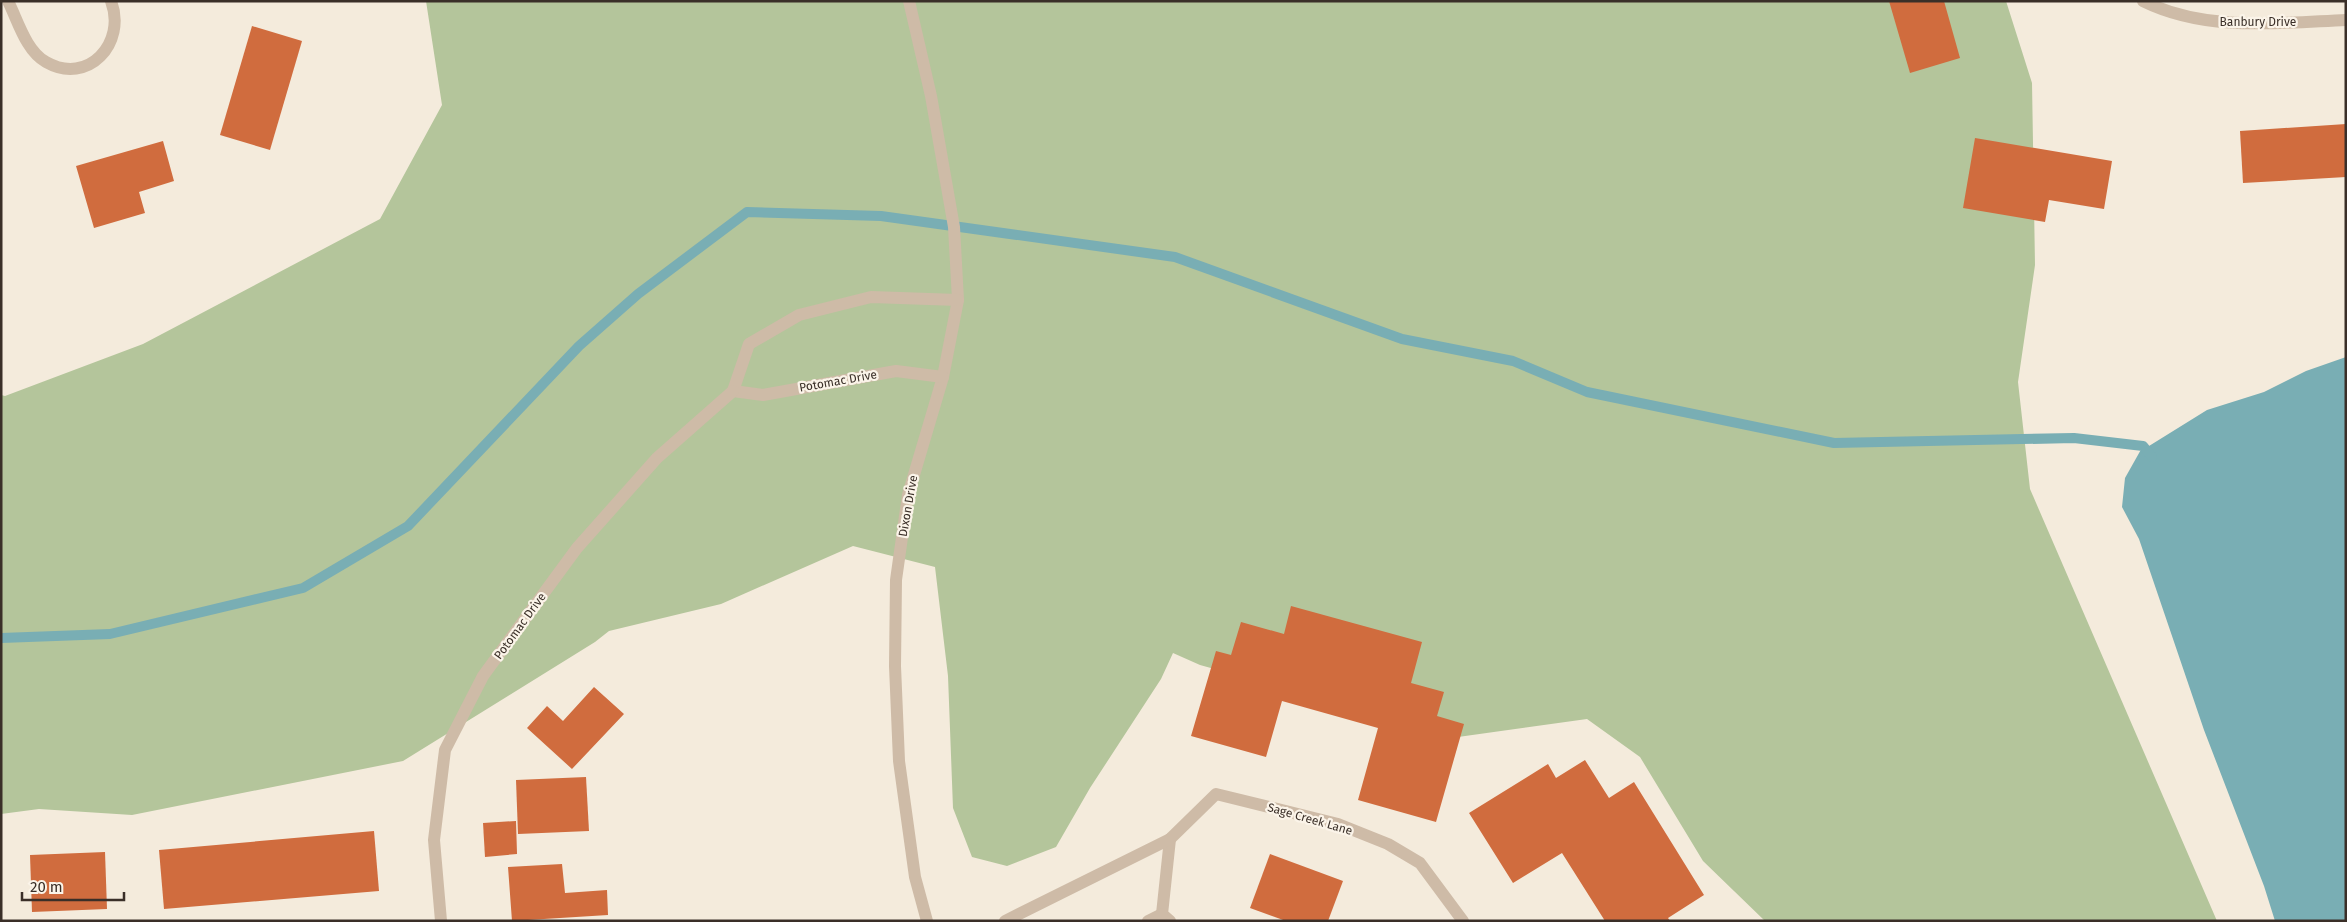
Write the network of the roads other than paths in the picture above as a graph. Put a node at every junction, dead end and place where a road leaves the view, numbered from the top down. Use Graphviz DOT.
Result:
graph roads {
  1 [pos="8,1"];
  2 [pos="111,1"];
  3 [pos="909,1"];
  4 [pos="2143,1"];
  5 [pos="2346,20"];
  6 [pos="958,300"];
  7 [pos="942,377"];
  8 [pos="733,391"];
  9 [pos="1170,839"];
  10 [pos="1166,917"];
  11 [pos="441,921"];
  12 [pos="927,921"];
  13 [pos="1006,921"];
  14 [pos="1148,921"];
  15 [pos="1463,921"];
  1 -- 2 [label="street"];
  3 -- 6 [label="street, Dixon Drive"];
  4 -- 5 [label="street, Banbury Drive"];
  6 -- 7 [label="street, Dixon Drive"];
  6 -- 8 [label="street, Potomac Drive"];
  7 -- 8 [label="street, Potomac Drive"];
  7 -- 12 [label="street, Dixon Drive"];
  8 -- 11 [label="street, Potomac Drive"];
  9 -- 10 [label="street"];
  9 -- 13 [label="street, Sage Creek Lane"];
  9 -- 15 [label="street, Sage Creek Lane"];
  10 -- 14 [label="street"];
}
